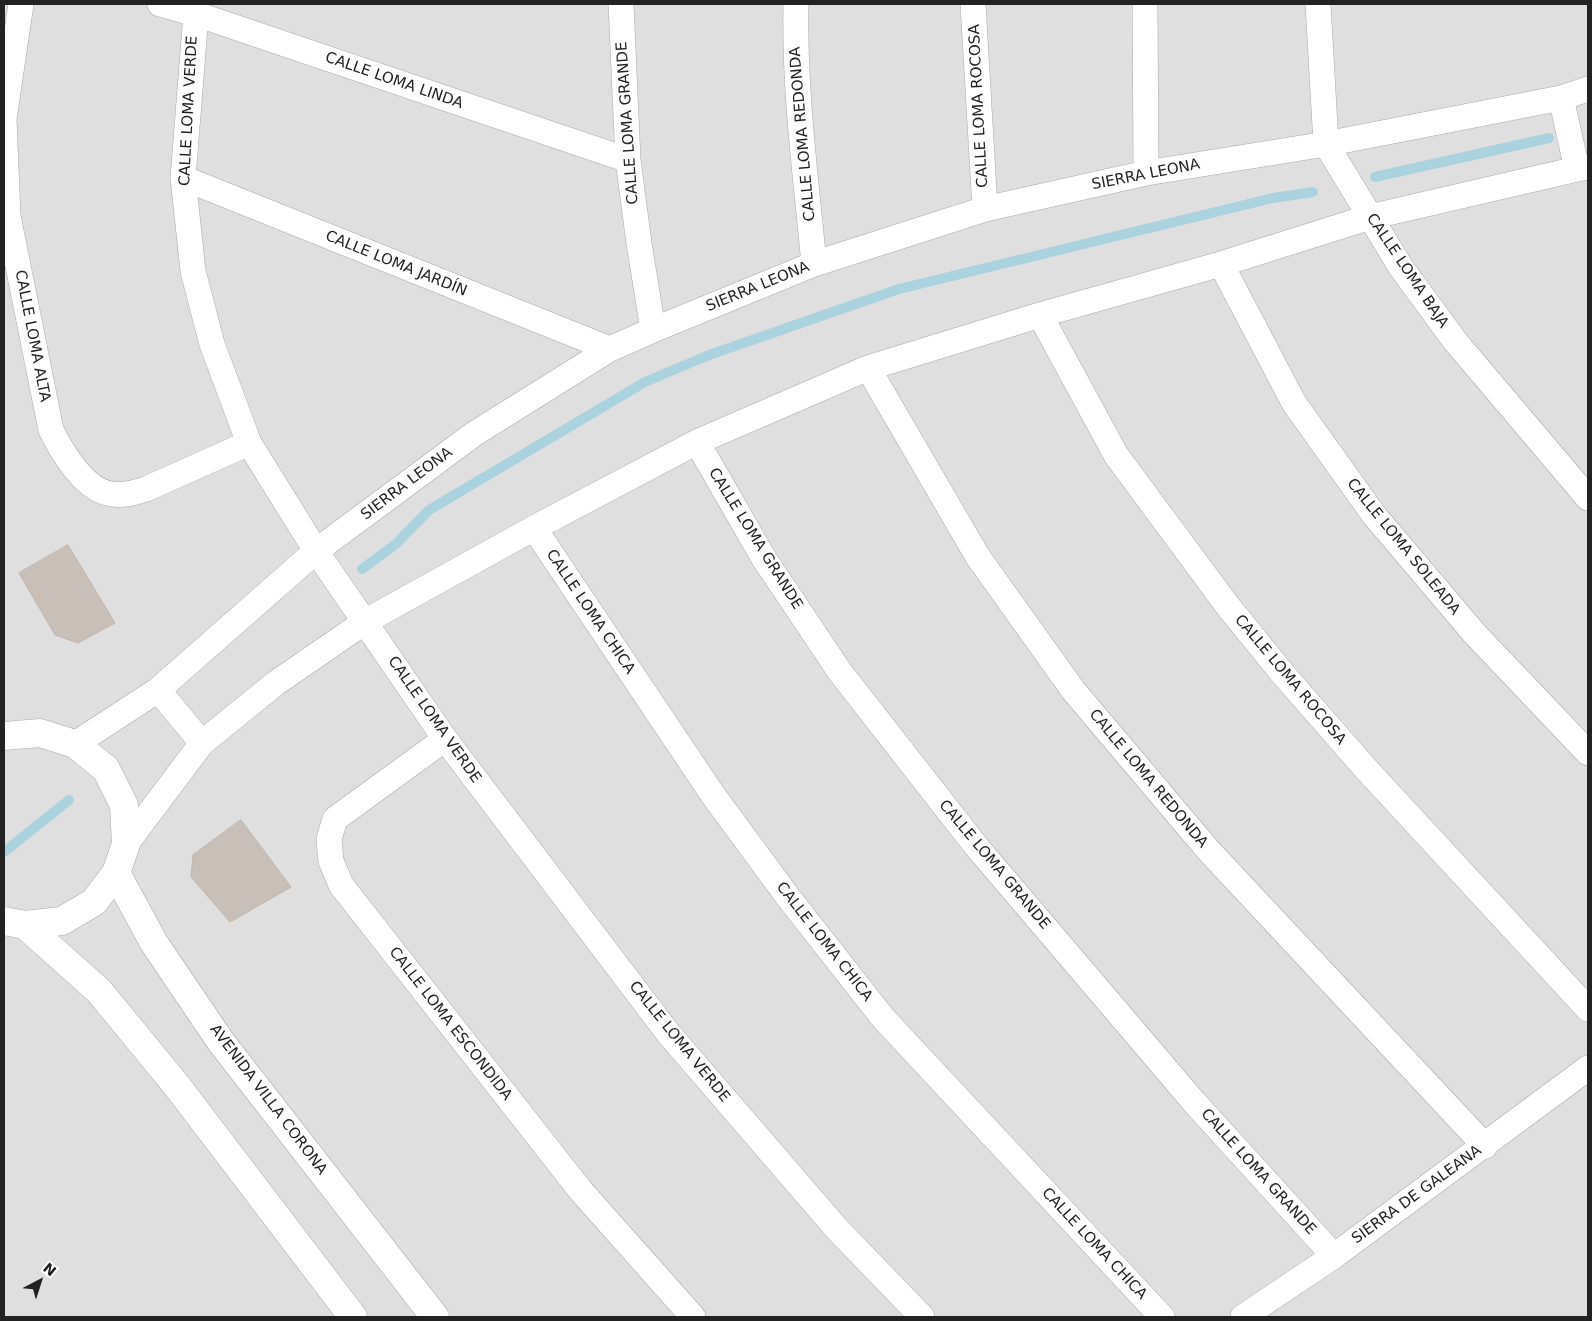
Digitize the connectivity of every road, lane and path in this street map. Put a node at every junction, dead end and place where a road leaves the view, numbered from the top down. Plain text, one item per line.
1 (21, 4) edge
2 (160, 4) edge
3 (621, 4) edge
4 (796, 4) edge
5 (973, 4) edge
6 (1145, 4) edge
7 (1318, 4) edge
8 (196, 14) junction
9 (1588, 89) edge
10 (1561, 98) junction
11 (1326, 144) junction
12 (628, 160) junction
13 (1583, 168) edge
14 (1146, 173) junction
15 (183, 178) junction
16 (985, 209) junction
17 (1370, 218) junction
18 (814, 264) junction
19 (1221, 264) junction
20 (1040, 315) junction
21 (653, 330) junction
22 (610, 349) junction
23 (868, 368) junction
24 (696, 442) junction
25 (249, 443) junction
26 (1588, 498) edge
27 (534, 528) junction
28 (316, 551) junction
29 (366, 621) junction
30 (158, 690) junction
31 (4, 736) edge
32 (445, 739) junction
33 (202, 743) junction
34 (75, 744) junction
35 (1588, 753) edge
36 (126, 844) junction
37 (116, 873) junction
38 (14, 923) edge
39 (1588, 1009) edge
40 (1588, 1068) edge
41 (1484, 1146) junction
42 (1334, 1256) junction
43 (353, 1317) edge
44 (435, 1317) edge
45 (693, 1317) edge
46 (922, 1317) edge
47 (1162, 1317) edge
48 (1242, 1317) edge

1 - 25 street, CALLE LOMA ALTA
2 - 8 street, CALLE LOMA LINDA
3 - 12 street, CALLE LOMA GRANDE
4 - 18 street, CALLE LOMA REDONDA
5 - 16 street, CALLE LOMA ROCOSA
6 - 14 street
7 - 11 street, CALLE LOMA BAJA
8 - 12 street, CALLE LOMA LINDA
8 - 15 street, CALLE LOMA VERDE
9 - 10 street, SIERRA LEONA
10 - 11 street, SIERRA LEONA
10 - 13 street
11 - 14 street, SIERRA LEONA
11 - 17 street, CALLE LOMA BAJA
12 - 21 street, CALLE LOMA GRANDE
13 - 17 street
14 - 16 street, SIERRA LEONA
15 - 22 street, CALLE LOMA JARDÍN
15 - 25 street, CALLE LOMA VERDE
16 - 18 street, SIERRA LEONA
17 - 19 street
17 - 26 street, CALLE LOMA BAJA
18 - 21 street, SIERRA LEONA
19 - 20 street
19 - 35 street, CALLE LOMA SOLEADA
20 - 23 street
20 - 39 street, CALLE LOMA ROCOSA
21 - 22 street, SIERRA LEONA
22 - 28 street, SIERRA LEONA
23 - 24 street
23 - 41 street, CALLE LOMA REDONDA
24 - 27 street
24 - 42 street, CALLE LOMA GRANDE
25 - 28 street, CALLE LOMA VERDE
27 - 29 street
27 - 47 street, CALLE LOMA CHICA
28 - 29 street, CALLE LOMA VERDE
28 - 30 street, SIERRA LEONA
29 - 32 street, CALLE LOMA VERDE
29 - 33 street
30 - 33 street
30 - 34 street, SIERRA LEONA
31 - 34 street
32 - 45 street, CALLE LOMA ESCONDIDA
32 - 46 street, CALLE LOMA VERDE
33 - 36 street
34 - 36 street
36 - 37 street
37 - 38 street
37 - 44 street, AVENIDA VILLA CORONA
38 - 43 street
40 - 41 street, SIERRA DE GALEANA
41 - 42 street, SIERRA DE GALEANA
42 - 48 street, SIERRA DE GALEANA

